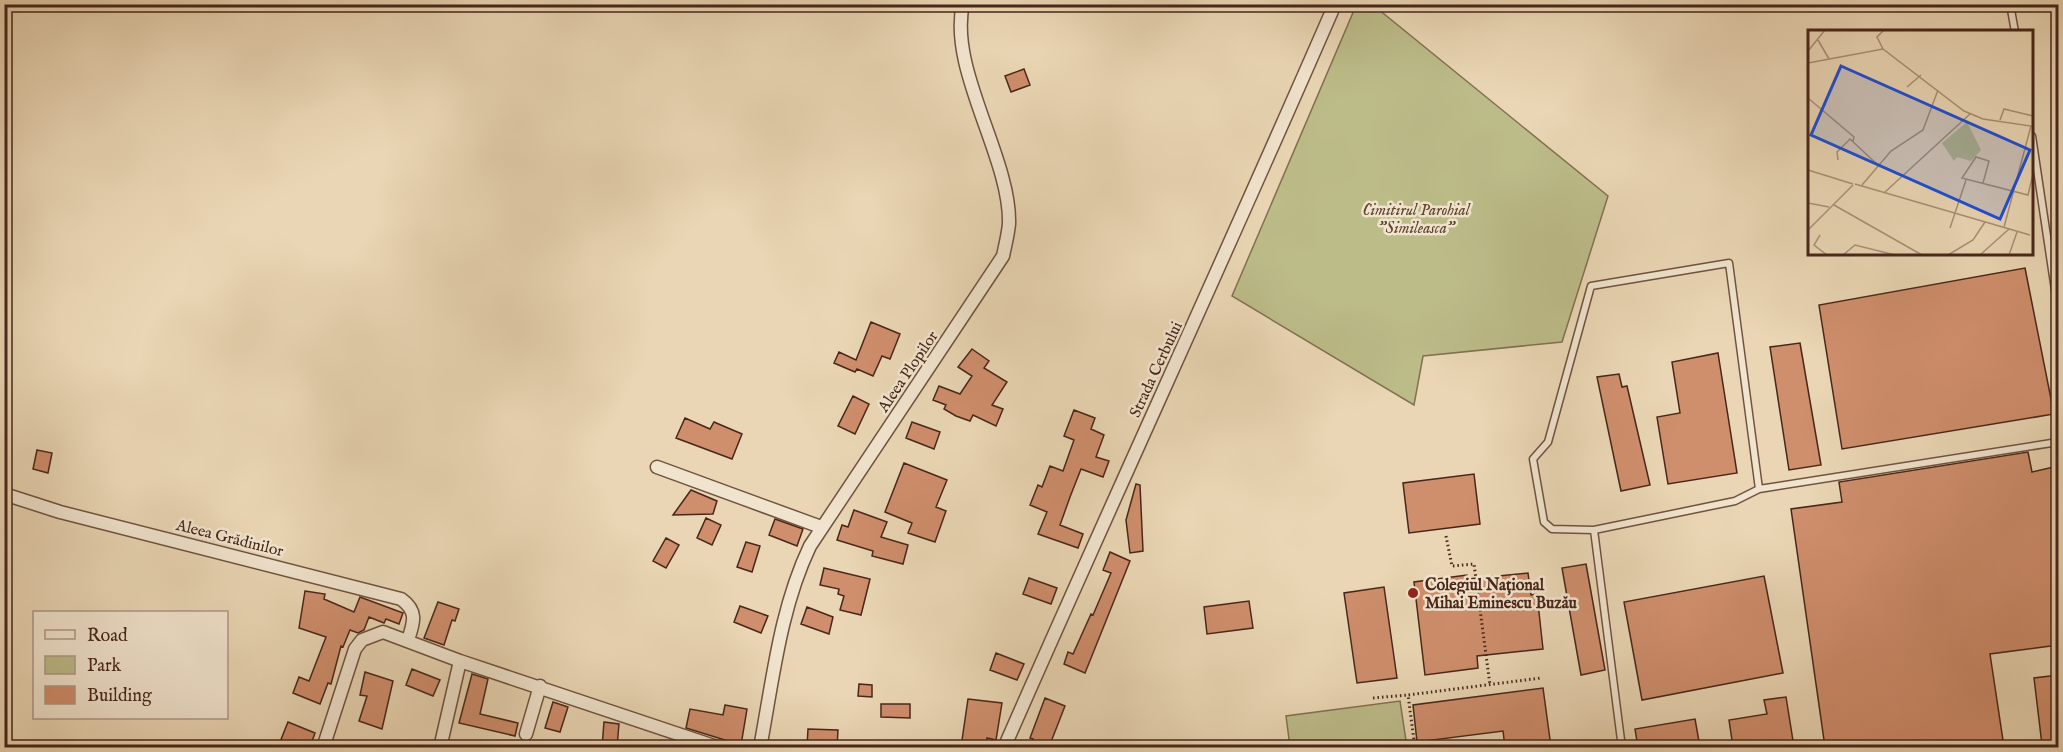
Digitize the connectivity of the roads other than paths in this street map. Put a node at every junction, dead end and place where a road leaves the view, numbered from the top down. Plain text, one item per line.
1 (963, 4) edge
2 (1335, 4) edge
3 (2010, 4) edge
4 (2015, 30) edge
5 (2033, 149) edge
6 (2058, 310) edge
7 (2058, 442) edge
8 (657, 467) dead end
9 (1759, 489) junction
10 (4, 494) edge
11 (821, 527) junction
12 (1594, 530) junction
13 (408, 640) junction
14 (460, 661) junction
15 (540, 686) junction
16 (526, 734) dead end
17 (323, 747) edge
18 (440, 747) edge
19 (720, 747) edge
20 (760, 747) edge
21 (1004, 747) edge
22 (1622, 747) edge

1 - 11 street, Aleea Plopilor
2 - 21 street, Strada Cerbului
3 - 4 lane
5 - 6 lane
7 - 9 lane
8 - 11 street
9 - 12 lane
9 - 12 lane
10 - 13 street, Aleea Grădinilor
11 - 20 street, Aleea Plopilor
12 - 22 lane
13 - 14 street
13 - 17 street
14 - 15 street
14 - 18 street
15 - 16 street
15 - 19 street

